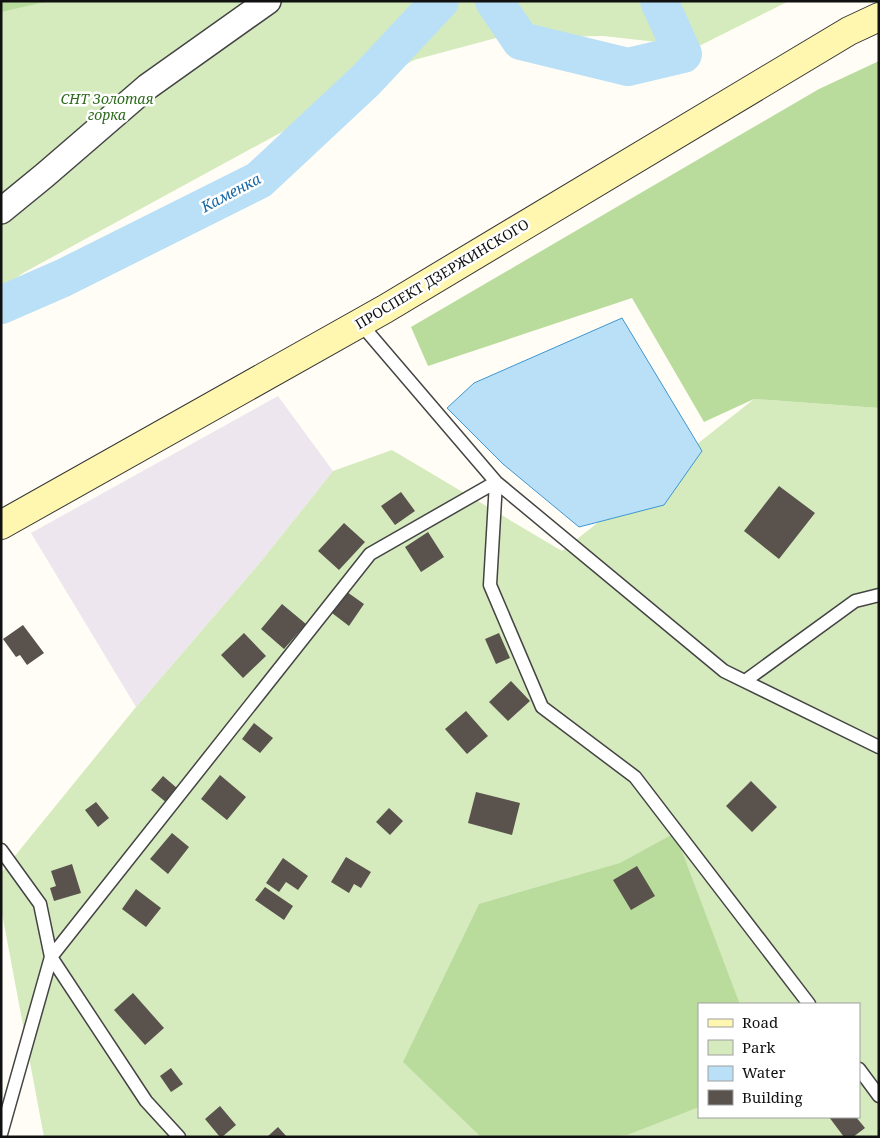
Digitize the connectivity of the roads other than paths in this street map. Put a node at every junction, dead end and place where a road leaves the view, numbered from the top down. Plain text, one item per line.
1 (268, 1) edge
2 (879, 17) edge
3 (1, 211) edge
4 (360, 323) junction
5 (496, 482) junction
6 (1, 525) edge
7 (879, 595) edge
8 (745, 681) junction
9 (879, 747) edge
10 (1, 850) edge
11 (51, 957) junction
12 (808, 1003) edge
13 (860, 1071) edge
14 (879, 1096) edge
15 (1, 1134) edge
16 (179, 1137) edge

1 - 3 street
2 - 4 street, ПРОСПЕКТ ДЗЕРЖИНСКОГО
4 - 5 lane
4 - 6 street, ПРОСПЕКТ ДЗЕРЖИНСКОГО
5 - 8 lane
5 - 11 lane
5 - 12 lane
7 - 8 lane
8 - 9 lane
10 - 11 lane
11 - 15 lane
11 - 16 lane
13 - 14 lane

